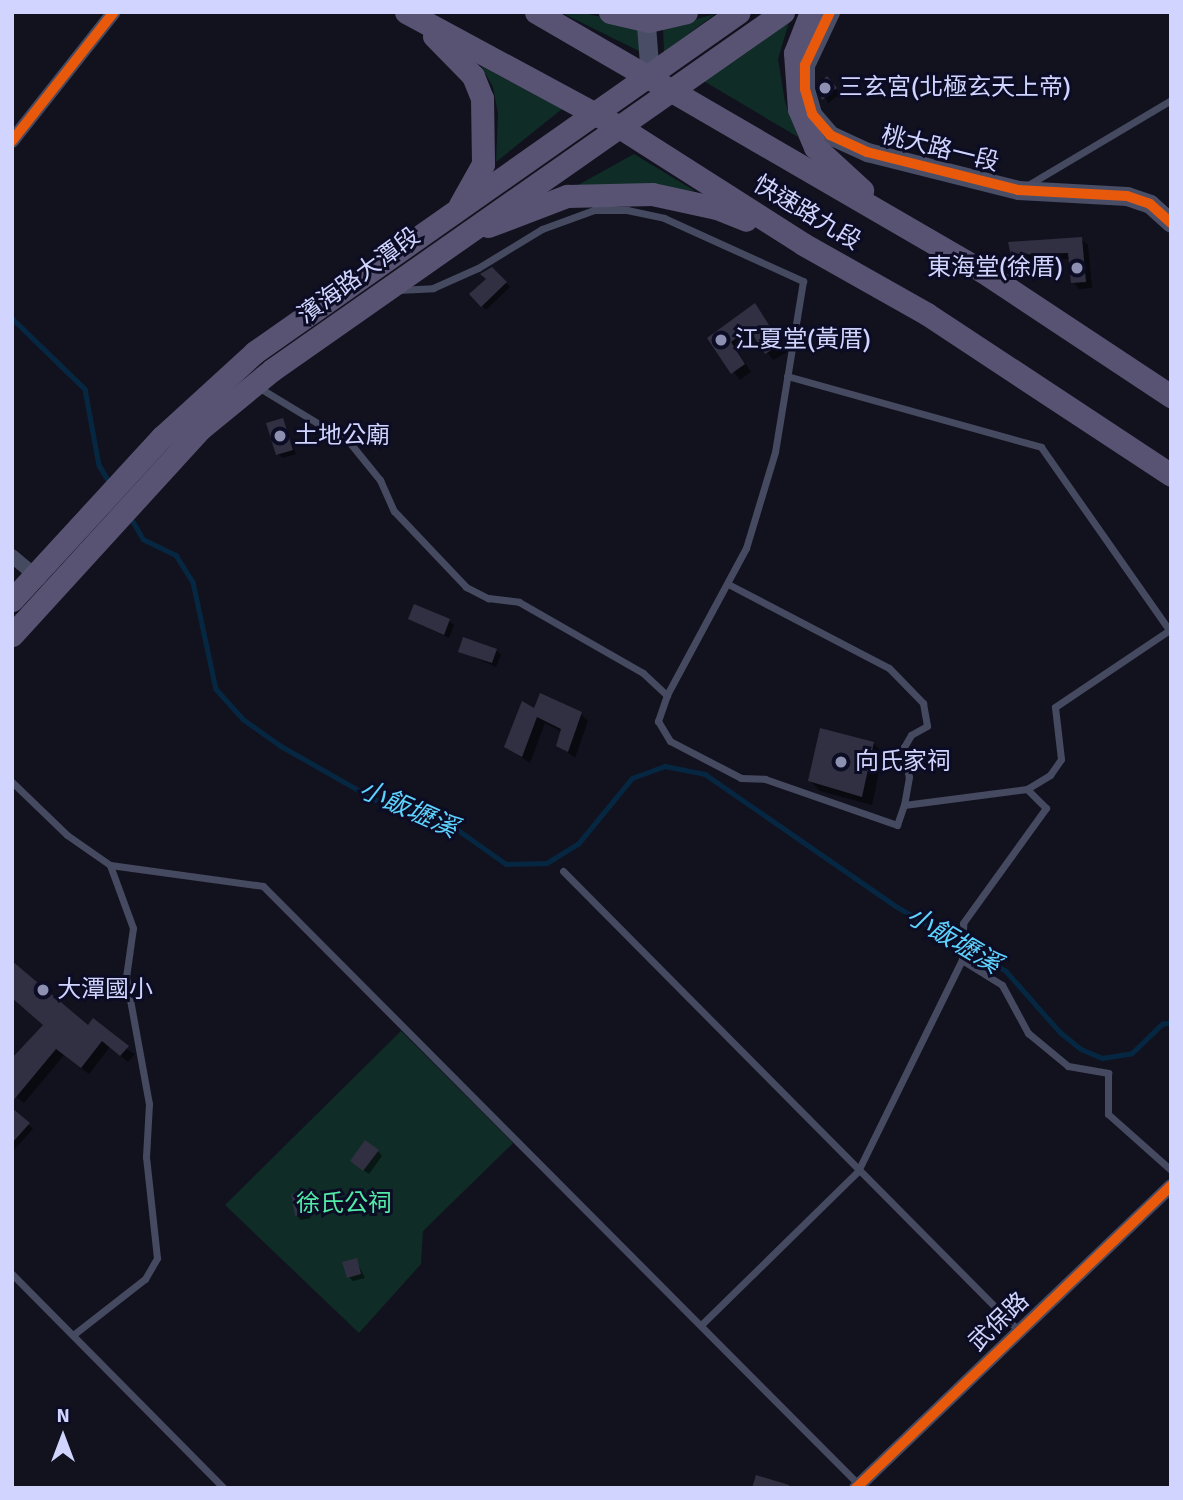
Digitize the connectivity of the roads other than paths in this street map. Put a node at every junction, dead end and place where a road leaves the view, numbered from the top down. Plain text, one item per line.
1 (114, 12) edge
2 (536, 12) edge
3 (610, 12) edge
4 (686, 12) edge
5 (739, 12) edge
6 (783, 12) edge
7 (811, 12) edge
8 (830, 12) edge
9 (407, 13) edge
10 (646, 17) edge
11 (650, 77) junction
12 (672, 88) junction
13 (1171, 100) edge
14 (594, 113) junction
15 (618, 126) junction
16 (12, 141) edge
17 (1018, 190) junction
18 (456, 212) junction
19 (896, 220) junction
20 (1171, 223) edge
21 (459, 236) junction
22 (803, 244) junction
23 (383, 291) junction
24 (238, 367) junction
25 (786, 376) junction
26 (256, 385) junction
27 (1171, 396) edge
28 (1171, 475) edge
29 (127, 490) junction
30 (12, 556) edge
31 (42, 582) junction
32 (730, 585) junction
33 (12, 600) edge
34 (1170, 630) edge
35 (12, 635) edge
36 (667, 695) junction
37 (12, 782) edge
38 (1027, 789) junction
39 (904, 805) junction
40 (110, 865) junction
41 (563, 871) dead end
42 (962, 960) junction
43 (1171, 1170) edge
44 (858, 1171) junction
45 (1171, 1186) edge
46 (12, 1274) edge
47 (701, 1325) junction
48 (1019, 1332) junction
49 (73, 1335) junction
50 (858, 1487) edge
51 (224, 1488) edge

1 - 16 street
2 - 11 main road, 快速路九段
3 - 10 main road
4 - 10 main road
5 - 11 main road, 濱海路大潭段
6 - 12 main road, 濱海路大潭段
7 - 19 main road
8 - 17 street, 桃大路一段
9 - 14 main road, 快速路九段
9 - 18 main road
10 - 11 street
11 - 12 main road, 快速路九段
11 - 14 main road, 濱海路大潭段
12 - 15 main road, 濱海路大潭段
12 - 19 main road, 快速路九段
13 - 17 lane
14 - 15 main road, 快速路九段
14 - 18 main road, 濱海路大潭段
15 - 21 main road, 濱海路大潭段
15 - 22 main road, 快速路九段
17 - 20 street, 桃大路一段
18 - 24 main road, 濱海路大潭段
19 - 27 main road, 快速路九段
21 - 22 main road
21 - 23 main road, 濱海路大潭段
22 - 28 main road, 快速路九段
23 - 25 lane
23 - 26 main road, 濱海路大潭段
24 - 26 lane
24 - 29 main road, 濱海路大潭段
25 - 32 lane
25 - 34 lane
26 - 29 main road, 濱海路大潭段
26 - 36 lane
29 - 31 main road, 濱海路大潭段
30 - 31 street
31 - 33 main road, 濱海路大潭段
31 - 35 main road, 濱海路大潭段
32 - 36 lane
32 - 39 lane
34 - 38 lane
36 - 39 lane
37 - 40 lane
38 - 39 lane
38 - 42 lane
40 - 47 lane
40 - 49 lane
41 - 44 lane
42 - 43 lane
42 - 44 lane
44 - 47 lane
44 - 48 lane
45 - 48 street, 武保路
46 - 49 lane
47 - 50 lane
48 - 50 street, 武保路
49 - 51 lane

